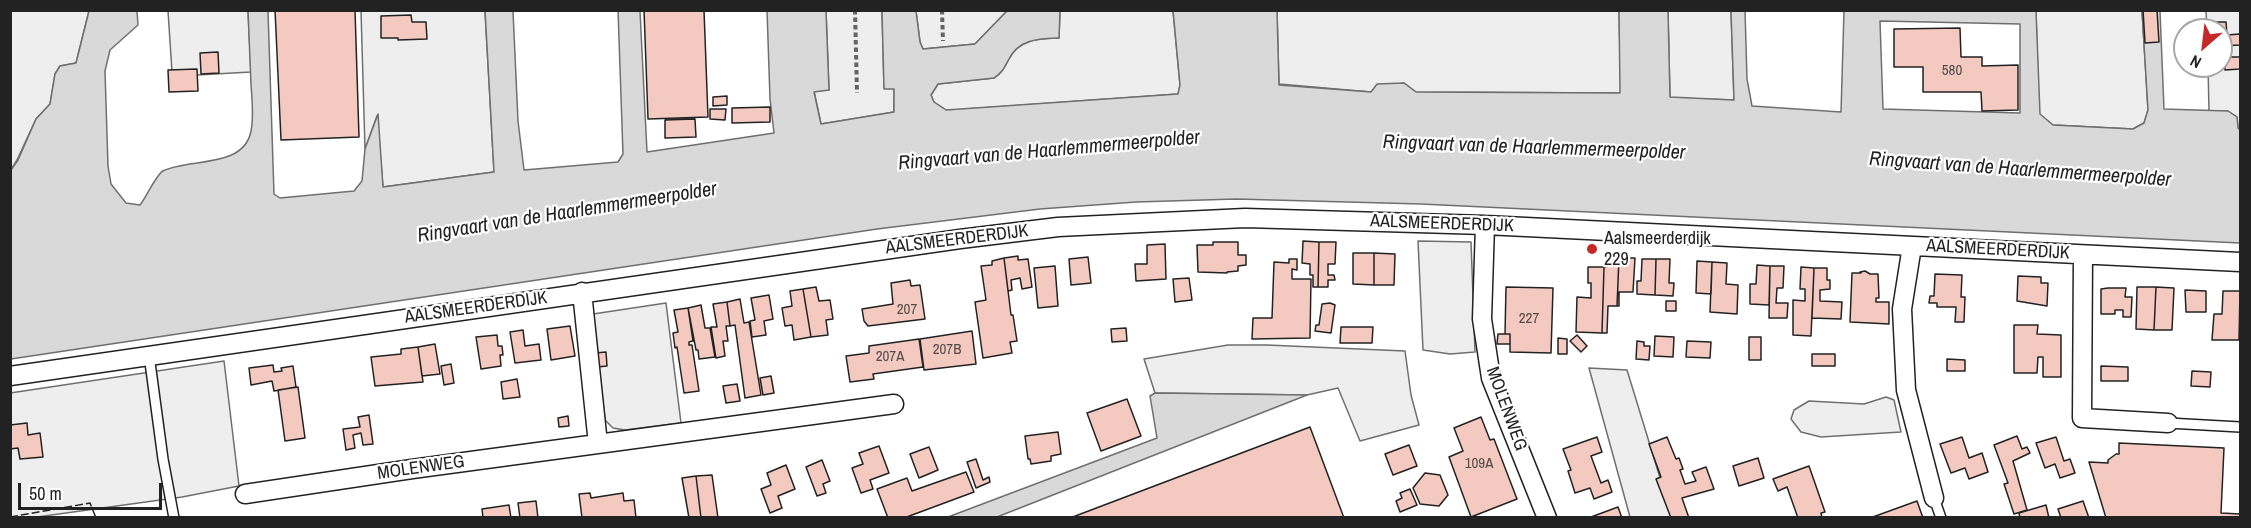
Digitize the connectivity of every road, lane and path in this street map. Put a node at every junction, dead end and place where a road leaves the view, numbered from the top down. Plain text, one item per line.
1 (855, 10) edge
2 (942, 10) edge
3 (943, 40) dead end
4 (857, 93) dead end
5 (1485, 225) junction
6 (1912, 246) junction
7 (2083, 255) junction
8 (2241, 262) edge
9 (582, 292) junction
10 (149, 355) junction
11 (10, 376) edge
12 (894, 404) dead end
13 (2168, 423) joint
14 (2241, 427) edge
15 (598, 444) junction
16 (245, 494) dead end
17 (1934, 498) joint
18 (174, 518) edge
19 (1547, 518) edge
20 (1941, 518) edge

1 - 4 path
2 - 3 path
5 - 6 street, AALSMEERDERDIJK
5 - 9 street, AALSMEERDERDIJK
5 - 19 street, MOLENWEG
6 - 7 street, AALSMEERDERDIJK
6 - 17 street, AALSMEERDERDIJK
7 - 8 street, AALSMEERDERDIJK
7 - 13 street, AALSMEERDERDIJK
9 - 10 street, AALSMEERDERDIJK
9 - 15 street
10 - 11 street, AALSMEERDERDIJK
10 - 18 lane
12 - 15 street, MOLENWEG
13 - 14 lane
15 - 16 street, MOLENWEG
17 - 20 lane

